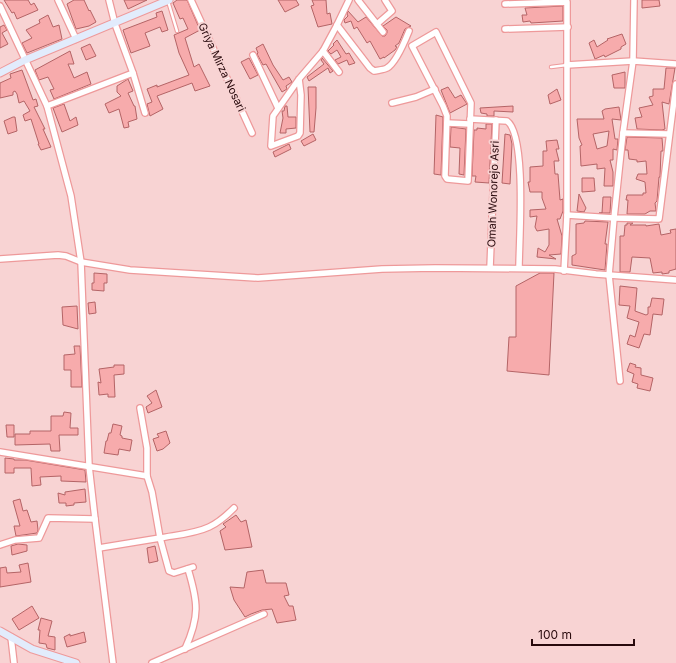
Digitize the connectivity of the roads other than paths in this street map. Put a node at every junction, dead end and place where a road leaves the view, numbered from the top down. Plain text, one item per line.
1 (58, 0) edge
2 (109, 0) edge
3 (169, 0) edge
4 (191, 0) edge
5 (349, 0) edge
6 (358, 0) edge
7 (385, 0) edge
8 (634, 0) edge
9 (553, 1) edge
10 (160, 2) edge
11 (505, 4) dead end
12 (0, 6) edge
13 (115, 24) junction
14 (377, 24) junction
15 (338, 25) junction
16 (568, 27) junction
17 (505, 29) dead end
18 (177, 31) dead end
19 (409, 31) dead end
20 (383, 32) dead end
21 (76, 39) junction
22 (323, 51) junction
23 (253, 55) dead end
24 (25, 60) junction
25 (633, 61) junction
26 (676, 64) edge
27 (567, 65) junction
28 (551, 67) dead end
29 (338, 72) dead end
30 (0, 73) edge
31 (133, 73) junction
32 (299, 79) junction
33 (676, 84) edge
34 (435, 89) junction
35 (392, 103) dead end
36 (47, 106) junction
37 (278, 108) junction
38 (145, 113) dead end
39 (496, 120) junction
40 (470, 121) junction
41 (447, 123) junction
42 (252, 133) dead end
43 (623, 133) junction
44 (669, 134) junction
45 (568, 215) junction
46 (614, 218) junction
47 (0, 259) edge
48 (81, 262) junction
49 (490, 268) junction
50 (519, 268) junction
51 (564, 271) junction
52 (610, 275) junction
53 (676, 280) edge
54 (620, 381) dead end
55 (140, 408) dead end
56 (0, 452) edge
57 (89, 466) junction
58 (147, 476) junction
59 (234, 508) dead end
60 (95, 519) junction
61 (160, 538) junction
62 (0, 544) edge
63 (99, 548) junction
64 (264, 614) dead end
65 (0, 631) edge
66 (11, 637) junction
67 (185, 648) junction
68 (14, 663) edge
69 (76, 663) edge
70 (113, 663) edge
71 (152, 663) edge

1 - 21 street
2 - 13 street
3 - 10 street
3 - 18 lane
4 - 42 street, Griya Mirza Nosari
5 - 15 street
6 - 14 street
7 - 14 street
8 - 25 street
9 - 11 street
9 - 16 street
10 - 13 street
12 - 24 street
13 - 21 street
13 - 31 street
14 - 20 street
15 - 19 street
15 - 22 street
16 - 17 street
16 - 27 street
21 - 24 street
22 - 29 street
22 - 32 street
23 - 37 street
24 - 30 street
24 - 36 street
25 - 26 street
25 - 27 street
25 - 43 street
27 - 28 lane
27 - 45 street
31 - 36 street
31 - 38 street
32 - 37 street
32 - 37 street
33 - 44 street
34 - 35 street
34 - 40 street
34 - 41 street
36 - 48 street
39 - 40 street, Omah Wonorejo Asri
39 - 49 street, Omah Wonorejo Asri
39 - 50 street, Omah Wonorejo Asri
40 - 41 street, Omah Wonorejo Asri
40 - 41 street
43 - 44 street
43 - 46 street
44 - 46 street
45 - 46 street
45 - 51 street
46 - 52 street
47 - 48 street
48 - 49 street
48 - 57 street
49 - 50 street
50 - 51 street
51 - 52 street
52 - 53 street
52 - 54 street
55 - 58 street
56 - 57 street
57 - 58 street
57 - 60 street
58 - 61 street
59 - 61 street
60 - 62 street
60 - 63 street
61 - 63 street
61 - 67 street
63 - 70 street
64 - 67 street
65 - 66 street
66 - 68 street
66 - 69 street
67 - 71 street

